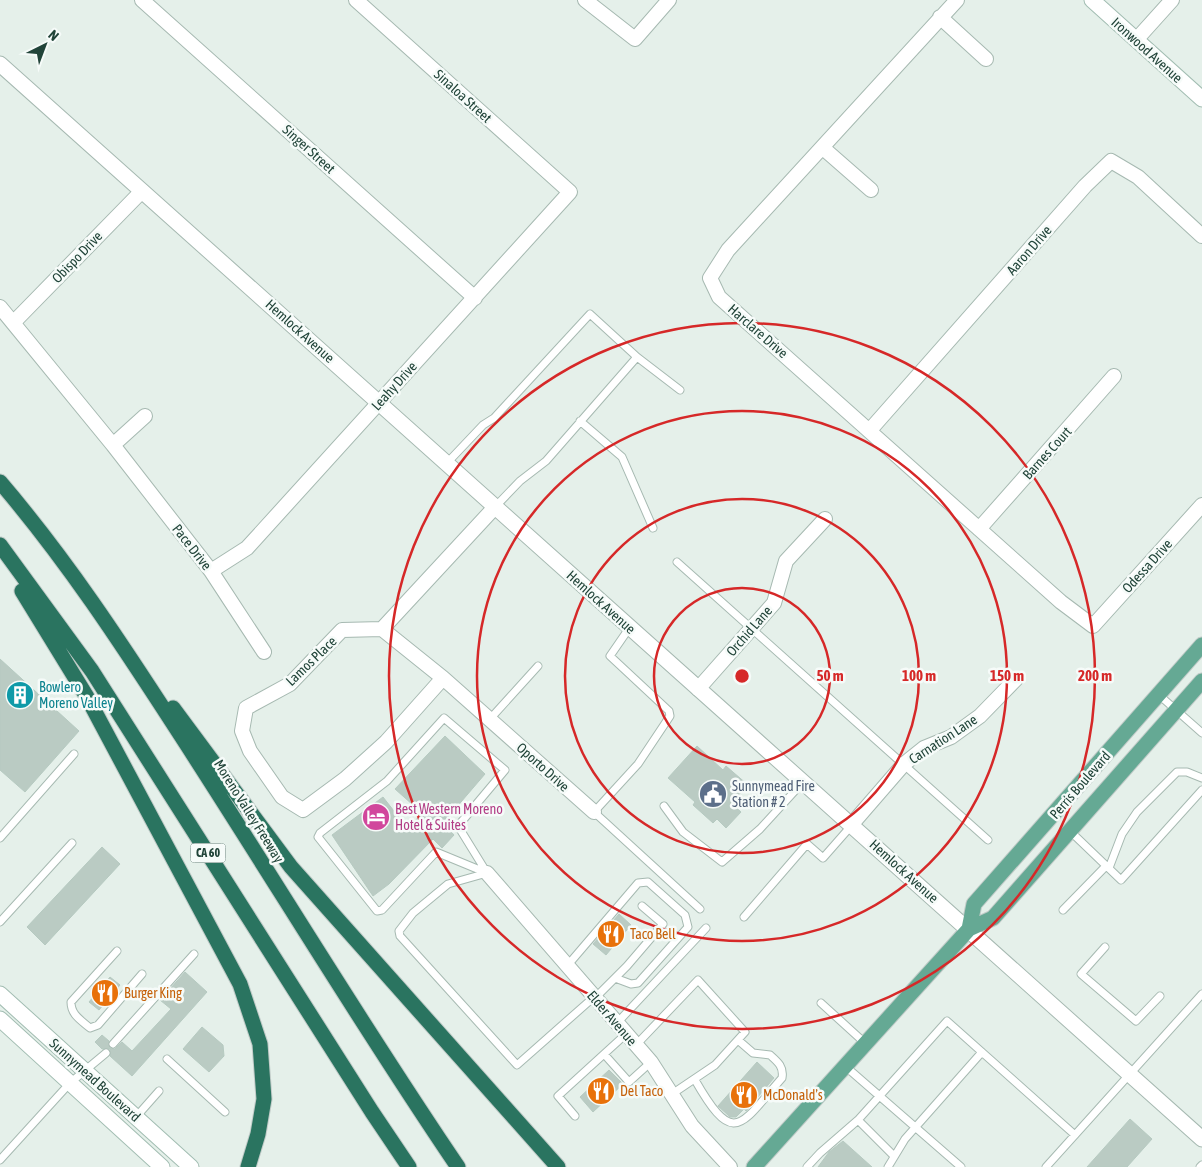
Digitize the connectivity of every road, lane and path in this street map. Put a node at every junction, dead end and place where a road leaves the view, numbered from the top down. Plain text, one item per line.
1 (142, 0) edge
2 (356, 0) edge
3 (585, 0) edge
4 (669, 0) edge
5 (956, 0) edge
6 (1092, 0) edge
7 (1172, 0) edge
8 (940, 17) junction
9 (1136, 40) junction
10 (986, 59) dead end
11 (0, 64) edge
12 (1202, 99) edge
13 (823, 148) junction
14 (872, 190) dead end
15 (142, 191) junction
16 (570, 192) joint
17 (1202, 236) edge
18 (475, 298) junction
19 (0, 307) edge
20 (13, 323) junction
21 (637, 357) junction
22 (1114, 376) dead end
23 (680, 390) dead end
24 (380, 402) junction
25 (145, 416) dead end
26 (580, 421) junction
27 (870, 430) junction
28 (113, 445) junction
29 (447, 463) junction
30 (0, 482) edge
31 (1202, 505) edge
32 (495, 507) junction
33 (825, 519) dead end
34 (653, 528) dead end
35 (979, 529) junction
36 (0, 545) edge
37 (0, 559) edge
38 (677, 562) dead end
39 (211, 572) junction
40 (97, 607) junction
41 (1093, 626) joint
42 (630, 627) junction
43 (382, 629) junction
44 (752, 629) junction
45 (1202, 645) edge
46 (264, 652) dead end
47 (538, 666) dead end
48 (443, 678) junction
49 (1016, 679) dead end
50 (1202, 681) edge
51 (698, 688) junction
52 (1159, 694) junction
53 (1176, 711) junction
54 (490, 719) junction
55 (1202, 733) edge
56 (74, 754) dead end
57 (904, 764) junction
58 (1202, 778) edge
59 (804, 782) junction
60 (1202, 790) edge
61 (664, 806) dead end
62 (594, 812) junction
63 (852, 824) junction
64 (1071, 832) junction
65 (0, 838) edge
66 (988, 840) dead end
67 (72, 843) dead end
68 (1107, 867) junction
69 (487, 873) junction
70 (642, 906) dead end
71 (700, 909) dead end
72 (1063, 910) dead end
73 (744, 917) dead end
74 (0, 922) edge
75 (706, 928) dead end
76 (969, 930) junction
77 (1105, 947) dead end
78 (117, 951) dead end
79 (194, 954) dead end
80 (567, 966) junction
81 (142, 974) dead end
82 (615, 978) junction
83 (0, 994) edge
84 (1202, 994) edge
85 (1160, 996) dead end
86 (595, 997) junction
87 (821, 1003) dead end
88 (13, 1005) junction
89 (0, 1020) edge
90 (617, 1023) junction
91 (626, 1034) junction
92 (738, 1040) junction
93 (113, 1044) dead end
94 (866, 1044) junction
95 (636, 1045) junction
96 (982, 1052) junction
97 (106, 1053) dead end
98 (604, 1054) junction
99 (167, 1059) dead end
100 (651, 1062) junction
101 (845, 1066) junction
102 (86, 1072) junction
103 (1129, 1074) junction
104 (695, 1080) junction
105 (74, 1086) junction
106 (159, 1091) dead end
107 (672, 1094) junction
108 (880, 1096) junction
109 (225, 1112) dead end
110 (575, 1116) dead end
111 (136, 1117) junction
112 (858, 1120) junction
113 (916, 1127) junction
114 (1075, 1135) junction
115 (1202, 1139) edge
116 (894, 1156) junction
117 (0, 1160) edge
118 (155, 1165) edge
119 (191, 1167) edge
120 (248, 1167) edge
121 (409, 1167) edge
122 (458, 1167) edge
123 (558, 1167) edge
124 (730, 1167) edge
125 (754, 1167) edge
126 (807, 1167) edge
127 (888, 1167) edge
128 (961, 1167) edge
129 (1046, 1167) edge

1 - 18 street, Singer Street
2 - 16 street, Sinaloa Street
3 - 4 street
5 - 8 street, Harclare Drive
6 - 9 street, Ironwood Avenue
7 - 9 street
8 - 10 street
8 - 13 street, Harclare Drive
9 - 12 street, Ironwood Avenue
11 - 15 street, Hemlock Avenue
13 - 14 street
13 - 27 street, Harclare Drive
15 - 20 street, Obispo Drive
15 - 24 street, Hemlock Avenue
16 - 18 street, Leahy Drive
17 - 27 street, Aaron Drive
18 - 24 street, Leahy Drive
19 - 20 street, Pace Drive
20 - 28 street, Pace Drive
21 - 23 lane
21 - 26 lane
21 - 29 lane
22 - 35 street, Barnes Court
24 - 29 street, Hemlock Avenue
24 - 39 street, Leahy Drive
25 - 28 street
26 - 32 lane
26 - 34 lane
27 - 35 street, Harclare Drive
28 - 39 street, Pace Drive
29 - 32 street, Hemlock Avenue
30 - 40 highway, Moreno Valley Freeway
31 - 41 street, Odessa Drive
32 - 42 street, Hemlock Avenue
32 - 43 street
33 - 44 street, Orchid Lane
35 - 41 street, Harclare Drive
36 - 121 highway, CA 60
37 - 120 highway
38 - 44 lane
39 - 46 street, Pace Drive
40 - 122 highway, Moreno Valley Freeway
40 - 123 highway
42 - 51 street, Hemlock Avenue
42 - 62 lane
43 - 48 street, Oporto Drive
43 - 48 street, Lamos Place
44 - 51 street, Orchid Lane
44 - 57 lane
45 - 52 main road, Perris Boulevard
47 - 54 lane
48 - 54 street, Oporto Drive
49 - 57 street, Carnation Lane
50 - 53 main road, Perris Boulevard
51 - 59 street, Hemlock Avenue
52 - 53 lane
52 - 76 main road, Perris Boulevard
53 - 55 lane
53 - 64 main road, Perris Boulevard
54 - 62 street, Oporto Drive
56 - 65 lane
57 - 63 street, Carnation Lane
57 - 66 lane
58 - 68 lane
59 - 61 lane
59 - 63 street, Hemlock Avenue
60 - 68 lane
62 - 71 lane, Oporto Drive
63 - 73 lane
63 - 76 street, Hemlock Avenue
64 - 68 lane
64 - 76 main road, Perris Boulevard
67 - 74 lane
68 - 72 lane
69 - 69 lane
69 - 80 street, Elder Avenue
69 - 86 lane
70 - 82 lane
75 - 90 lane
76 - 94 main road, Perris Boulevard
76 - 103 street, Hemlock Avenue
77 - 85 lane
78 - 81 lane
79 - 93 lane
80 - 82 lane
80 - 86 street, Elder Avenue
82 - 86 lane
83 - 88 street, Sunnymead Boulevard
84 - 103 lane
86 - 90 street, Elder Avenue
87 - 94 lane
88 - 89 lane
88 - 102 street, Sunnymead Boulevard
89 - 105 street, Sunnymead Boulevard
90 - 91 street, Elder Avenue
91 - 95 street, Elder Avenue
91 - 98 lane
92 - 95 lane
92 - 104 lane
92 - 104 lane
94 - 101 main road, Perris Boulevard
95 - 100 street, Elder Avenue
96 - 108 lane
96 - 113 lane
96 - 114 lane
97 - 102 lane
98 - 100 lane
98 - 110 lane
99 - 109 lane
100 - 107 street, Elder Avenue
101 - 108 lane
101 - 125 main road, Perris Boulevard
102 - 105 lane
102 - 111 street, Sunnymead Boulevard
103 - 114 lane
103 - 115 street, Hemlock Avenue
104 - 107 lane
105 - 111 street
105 - 117 lane
105 - 118 street, Sunnymead Boulevard
106 - 111 lane
107 - 124 street, Elder Avenue
108 - 112 lane
108 - 113 lane
111 - 119 street, Sunnymead Boulevard
112 - 116 lane
112 - 126 lane
113 - 116 lane
113 - 128 lane
114 - 129 lane
116 - 127 lane

